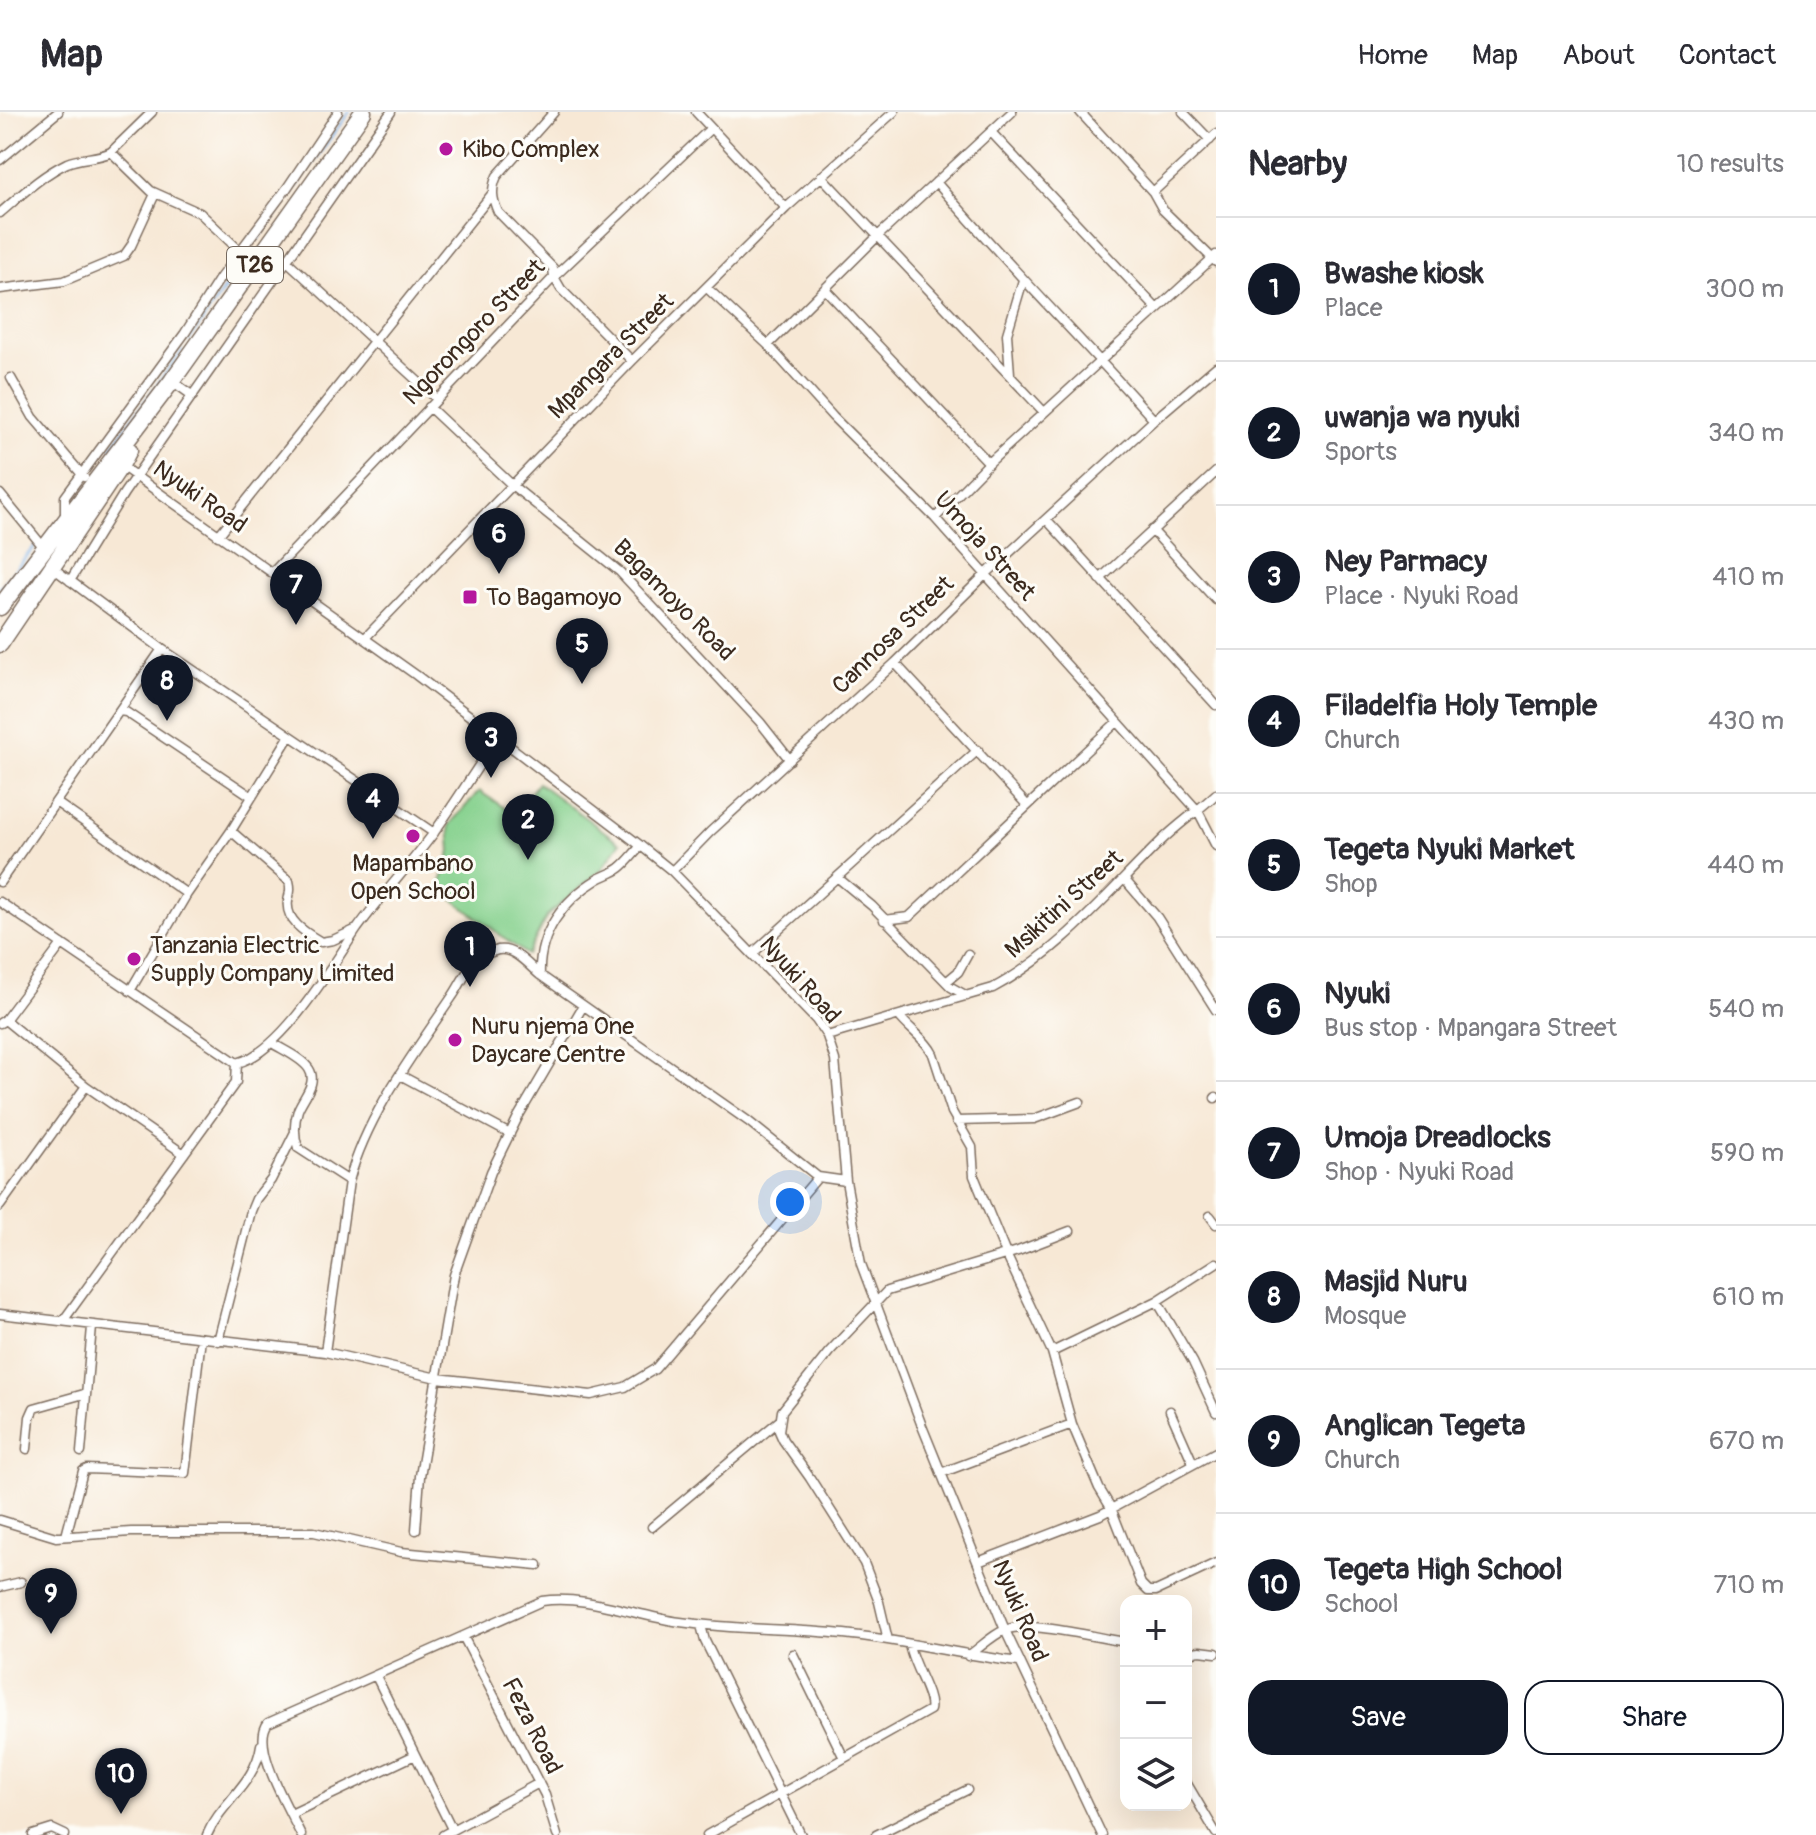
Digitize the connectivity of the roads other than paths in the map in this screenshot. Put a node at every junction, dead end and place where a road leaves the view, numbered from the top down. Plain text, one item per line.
1 (58, 112) edge
2 (152, 112) edge
3 (338, 112) edge
4 (363, 112) edge
5 (391, 112) edge
6 (554, 112) edge
7 (696, 112) edge
8 (878, 112) edge
9 (894, 112) edge
10 (1012, 112) edge
11 (1080, 112) edge
12 (1183, 112) edge
13 (878, 126) junction
14 (711, 128) junction
15 (991, 132) junction
16 (1213, 137) edge
17 (111, 152) junction
18 (0, 160) edge
19 (821, 176) junction
20 (936, 182) junction
21 (1153, 192) junction
22 (155, 194) junction
23 (492, 194) junction
24 (786, 208) junction
25 (0, 213) edge
26 (879, 235) junction
27 (250, 237) junction
28 (268, 246) junction
29 (240, 251) junction
30 (1215, 258) edge
31 (286, 260) junction
32 (554, 277) junction
33 (1023, 280) junction
34 (707, 288) junction
35 (0, 289) edge
36 (825, 289) junction
37 (1157, 309) junction
38 (376, 341) junction
39 (768, 345) junction
40 (185, 346) junction
41 (1100, 360) junction
42 (632, 361) junction
43 (1215, 369) edge
44 (1010, 375) junction
45 (11, 378) dead end
46 (172, 381) junction
47 (193, 396) junction
48 (437, 399) junction
49 (429, 407) junction
50 (1044, 412) junction
51 (1154, 420) junction
52 (116, 462) junction
53 (989, 463) junction
54 (1212, 476) edge
55 (136, 477) junction
56 (87, 480) junction
57 (513, 486) junction
58 (1216, 488) edge
59 (0, 494) edge
60 (935, 518) junction
61 (1046, 519) junction
62 (1152, 530) junction
63 (218, 536) junction
64 (45, 549) junction
65 (53, 568) junction
66 (273, 572) junction
67 (986, 574) junction
68 (1100, 579) junction
69 (70, 581) junction
70 (1216, 600) edge
71 (0, 607) edge
72 (365, 638) junction
73 (0, 644) edge
74 (162, 649) junction
75 (895, 663) junction
76 (1216, 688) edge
77 (1207, 696) junction
78 (1216, 705) edge
79 (119, 711) junction
80 (1117, 722) junction
81 (289, 737) junction
82 (498, 737) junction
83 (978, 750) junction
84 (790, 760) junction
85 (1216, 794) edge
86 (251, 796) junction
87 (57, 803) junction
88 (1027, 805) junction
89 (1198, 811) junction
90 (231, 831) junction
91 (434, 833) junction
92 (641, 846) junction
93 (1216, 846) edge
94 (672, 871) junction
95 (838, 878) junction
96 (1125, 880) junction
97 (0, 882) edge
98 (187, 894) junction
99 (0, 902) edge
100 (884, 920) junction
101 (358, 928) junction
102 (62, 944) junction
103 (752, 954) junction
104 (968, 954) dead end
105 (540, 975) junction
106 (946, 982) junction
107 (130, 991) junction
108 (967, 996) junction
109 (583, 1006) junction
110 (1216, 1010) edge
111 (899, 1016) junction
112 (2, 1021) edge
113 (827, 1036) junction
114 (272, 1043) junction
115 (237, 1063) junction
116 (400, 1075) junction
117 (86, 1086) junction
118 (1080, 1102) dead end
119 (956, 1121) junction
120 (295, 1132) junction
121 (510, 1134) junction
122 (184, 1154) junction
123 (818, 1177) junction
124 (349, 1181) junction
125 (846, 1181) junction
126 (0, 1206) edge
127 (1210, 1216) dead end
128 (1216, 1224) edge
129 (1070, 1231) dead end
130 (1006, 1254) junction
131 (1216, 1263) edge
132 (1157, 1301) junction
133 (875, 1303) junction
134 (0, 1314) edge
135 (63, 1321) junction
136 (92, 1327) junction
137 (201, 1338) junction
138 (218, 1341) junction
139 (325, 1352) junction
140 (1052, 1352) junction
141 (437, 1378) junction
142 (84, 1394) junction
143 (1170, 1411) dead end
144 (1216, 1412) edge
145 (779, 1421) junction
146 (1072, 1424) junction
147 (27, 1449) dead end
148 (81, 1452) dead end
149 (1216, 1452) edge
150 (1193, 1463) junction
151 (941, 1473) junction
152 (1111, 1508) junction
153 (0, 1520) edge
154 (652, 1527) dead end
155 (416, 1530) dead end
156 (66, 1536) junction
157 (978, 1562) junction
158 (1216, 1563) edge
159 (538, 1565) dead end
160 (1198, 1571) junction
161 (1216, 1571) edge
162 (21, 1582) dead end
163 (0, 1587) edge
164 (701, 1625) junction
165 (1005, 1630) junction
166 (464, 1638) junction
167 (888, 1640) junction
168 (1120, 1641) edge
169 (909, 1644) junction
170 (1192, 1652) edge
171 (1216, 1653) edge
172 (793, 1654) dead end
173 (968, 1656) junction
174 (1019, 1662) junction
175 (376, 1676) junction
176 (262, 1741) junction
177 (415, 1755) junction
178 (843, 1756) junction
179 (539, 1783) junction
180 (967, 1790) dead end
181 (1192, 1792) edge
182 (780, 1793) junction
183 (291, 1814) junction
184 (452, 1829) junction
185 (1216, 1833) edge
186 (33, 1835) edge
187 (65, 1835) edge
188 (207, 1835) edge
189 (301, 1835) edge
190 (443, 1835) edge
191 (557, 1835) edge
192 (707, 1835) edge
193 (801, 1835) edge
194 (876, 1835) edge
195 (1102, 1835) edge

1 - 18 street
2 - 17 street
3 - 27 street
4 - 28 highway, T26
5 - 31 street
6 - 23 street
7 - 14 street
8 - 13 street
9 - 13 street, Mpangara Street
10 - 15 street
11 - 21 street
12 - 16 street
13 - 19 street, Mpangara Street
14 - 24 street
14 - 32 street, Ngorongoro Street
15 - 20 street
15 - 37 street
16 - 21 street
17 - 22 street
17 - 25 street
19 - 24 street, Mpangara Street
19 - 26 street
20 - 26 street
20 - 33 street
21 - 30 street
22 - 29 street
22 - 35 street
23 - 32 street
23 - 38 street
24 - 34 street, Mpangara Street
26 - 36 street
26 - 44 street
27 - 28 street
27 - 29 street
28 - 31 street
28 - 40 highway, T26
29 - 40 street
30 - 37 street
31 - 38 street
31 - 47 street
32 - 42 street
32 - 48 street, Ngorongoro Street
33 - 41 street
33 - 44 street
34 - 39 street, Umoja Street
34 - 42 street, Mpangara Street
36 - 39 street
36 - 53 street
37 - 41 street
38 - 48 street
38 - 63 street
39 - 60 street, Umoja Street
40 - 46 highway, T26
40 - 56 street
41 - 50 street
41 - 51 street
42 - 57 street, Mpangara Street
43 - 51 street, Cannosa Street
44 - 50 street
45 - 56 street
46 - 47 street
46 - 52 highway, T26
47 - 55 street
48 - 49 street, Ngorongoro Street
49 - 57 street, Bagamoyo Road
49 - 66 street, Ngorongoro Street
50 - 53 street
51 - 61 street, Cannosa Street
52 - 55 street, Nyuki Road
52 - 56 highway, T26
52 - 65 highway, T26
53 - 60 street
54 - 58 street
54 - 62 street
55 - 63 street, Nyuki Road
55 - 69 street
56 - 64 highway, T26
57 - 72 street, Mpangara Street
57 - 84 street, Bagamoyo Road
59 - 64 street
60 - 67 street, Umoja Street
61 - 67 street, Cannosa Street
61 - 68 street
62 - 68 street
62 - 70 street
63 - 66 street, Nyuki Road
64 - 71 highway, T26
65 - 69 street
65 - 73 highway, T26
66 - 72 street, Nyuki Road
67 - 75 street, Cannosa Street
67 - 80 street, Umoja Street
68 - 77 street
69 - 74 street
72 - 82 street, Nyuki Road
74 - 79 street
74 - 81 street
75 - 83 street
75 - 84 street, Cannosa Street
76 - 77 street
77 - 78 street
79 - 86 street
79 - 87 street
80 - 88 street
80 - 89 street, Umoja Street
81 - 86 street
81 - 91 street
82 - 91 street
82 - 92 street, Nyuki Road
83 - 88 street
83 - 95 street
84 - 94 street, Cannosa Street
85 - 89 street, Msikitini Street
86 - 90 street
87 - 97 street
87 - 98 street
88 - 100 street
89 - 93 street, Umoja Street
89 - 96 street, Msikitini Street
90 - 98 street
90 - 101 street
91 - 101 street
92 - 94 street, Nyuki Road
92 - 105 street
94 - 103 street, Nyuki Road
95 - 100 street
95 - 103 street
96 - 108 street, Msikitini Street
96 - 110 street
98 - 107 street
99 - 102 street
100 - 106 street
101 - 114 street
102 - 107 street
102 - 112 street
103 - 113 street, Nyuki Road
104 - 106 street
105 - 109 street
105 - 116 street
106 - 108 street
107 - 115 street
108 - 111 street, Msikitini Street
109 - 121 street
109 - 123 street
111 - 113 street, Msikitini Street
111 - 119 street
112 - 117 street
113 - 125 street, Nyuki Road
114 - 115 street
114 - 120 street
115 - 122 street
116 - 121 street
116 - 124 street
117 - 122 street
117 - 126 street
118 - 119 street
119 - 130 street
120 - 124 street
120 - 138 street
121 - 141 street
122 - 135 street
123 - 125 street
123 - 141 street
124 - 139 street
125 - 133 street, Nyuki Road
127 - 128 street
129 - 130 street
130 - 133 street
130 - 140 street
131 - 132 street
132 - 140 street
132 - 144 street
133 - 145 street
133 - 151 street, Nyuki Road
134 - 135 street
135 - 136 street
136 - 137 street
136 - 142 street
137 - 138 street
137 - 156 street
138 - 139 street
139 - 141 street
140 - 146 street
141 - 155 street
142 - 147 street
142 - 148 street
143 - 150 street
145 - 154 street
145 - 167 street
146 - 151 street
146 - 152 street
149 - 150 street
150 - 152 street
151 - 157 street, Nyuki Road
152 - 157 street
152 - 160 street
153 - 156 street
156 - 159 street
157 - 165 street, Nyuki Road
158 - 160 street
160 - 161 street
162 - 163 street
164 - 166 street
164 - 167 street
164 - 182 street
165 - 168 street
165 - 173 street
165 - 174 street, Nyuki Road
166 - 175 street
166 - 179 street, Feza Road
167 - 169 street
169 - 173 street
169 - 178 street
170 - 171 street
172 - 178 street
173 - 174 street
174 - 195 street, Nyuki Road
175 - 176 street
175 - 177 street
176 - 183 street
176 - 188 street
177 - 183 street
177 - 184 street
178 - 182 street
179 - 184 street
179 - 191 street, Feza Road
180 - 194 street
181 - 185 street
182 - 192 street
182 - 193 street
183 - 189 street
184 - 190 street
186 - 187 street

